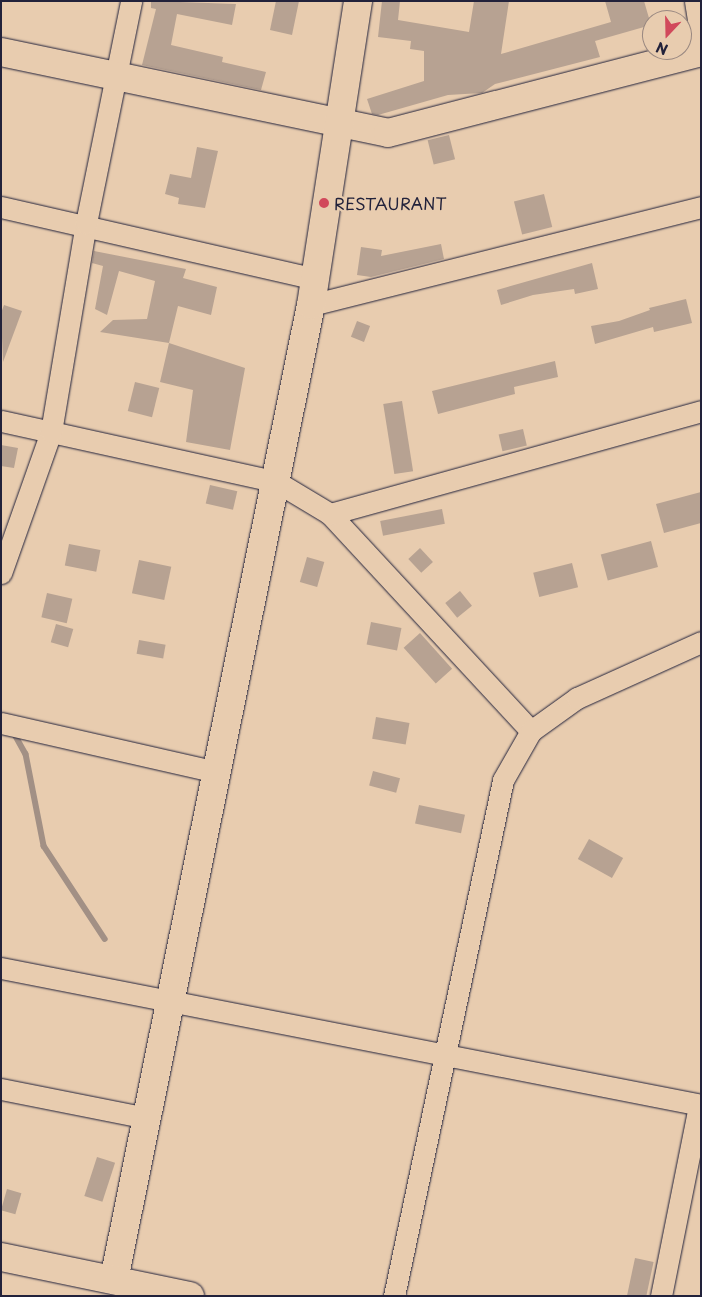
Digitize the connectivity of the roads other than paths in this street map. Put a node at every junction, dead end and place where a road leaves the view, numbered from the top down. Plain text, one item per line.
1 (131, 1) edge
2 (358, 1) edge
3 (695, 1) edge
4 (701, 39) edge
5 (1, 52) edge
6 (701, 52) edge
7 (116, 75) junction
8 (341, 126) junction
9 (701, 206) edge
10 (1, 207) edge
11 (86, 224) junction
12 (316, 279) junction
13 (311, 305) junction
14 (701, 411) edge
15 (1, 421) edge
16 (51, 432) junction
17 (275, 481) junction
18 (330, 514) junction
19 (1, 573) edge
20 (701, 642) edge
21 (1, 723) edge
22 (531, 731) junction
23 (216, 772) junction
24 (1, 968) edge
25 (170, 1001) junction
26 (444, 1057) junction
27 (1, 1089) edge
28 (700, 1106) edge
29 (147, 1118) junction
30 (1, 1257) edge
31 (113, 1288) edge
32 (190, 1296) edge
33 (394, 1296) edge
34 (661, 1296) edge

1 - 7 street
2 - 8 main road
3 - 4 street
5 - 7 main road
6 - 8 main road
7 - 8 main road
7 - 11 street
8 - 12 main road
9 - 13 street
10 - 11 street
11 - 12 street
11 - 16 street
12 - 13 main road
13 - 17 main road
14 - 18 street
15 - 16 street
16 - 17 street
16 - 19 street
17 - 18 street
17 - 23 main road
18 - 22 street
20 - 22 street
21 - 23 street
22 - 26 street
23 - 25 main road
24 - 25 street
25 - 26 street
25 - 29 main road
26 - 28 street
26 - 33 street
27 - 29 street
28 - 34 street
29 - 31 main road
30 - 31 main road
31 - 32 main road

